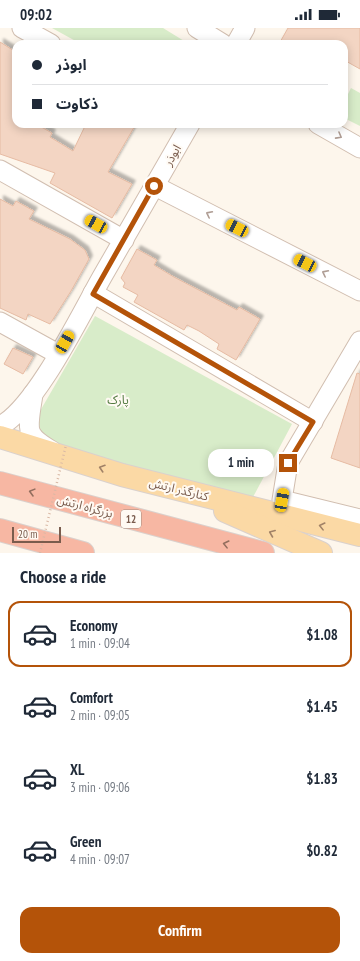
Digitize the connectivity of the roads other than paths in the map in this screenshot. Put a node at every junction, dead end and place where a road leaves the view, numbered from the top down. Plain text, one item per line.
1 (22, 28) edge
2 (197, 28) edge
3 (245, 28) edge
4 (43, 40) edge
5 (216, 40) edge
6 (238, 40) edge
7 (188, 128) edge
8 (325, 128) edge
9 (360, 148) edge
10 (0, 170) edge
11 (154, 186) junction
12 (124, 240) junction
13 (360, 290) edge
14 (93, 294) junction
15 (0, 322) edge
16 (360, 341) edge
17 (58, 354) junction
18 (34, 393) junction
19 (313, 422) junction
20 (0, 426) edge
21 (0, 437) edge
22 (61, 450) junction
23 (122, 475) junction
24 (0, 483) edge
25 (360, 519) edge
26 (0, 530) edge
27 (360, 535) edge
28 (83, 553) edge
29 (263, 553) edge
30 (321, 553) edge

1 - 4 street
2 - 5 street
3 - 6 street
7 - 11 street, ابوذر
8 -> 9 street
10 - 12 street
11 - 12 street, ابوذر
13 -> 11 street
12 - 14 street, ابوذر
14 - 17 street, ابوذر
14 - 19 street
15 - 17 street
16 - 19 street
17 - 18 street, ابوذر
18 - 20 street, ابوذر
18 - 22 street
19 - 25 street
21 - 22 main road, کنارگذر ارتش
23 -> 22 main road, کنارگذر ارتش
27 -> 23 main road, کنارگذر ارتش
30 -> 23 main road
29 -> 24 highway, بزرگراه ارتش / 12
26 - 28 highway

